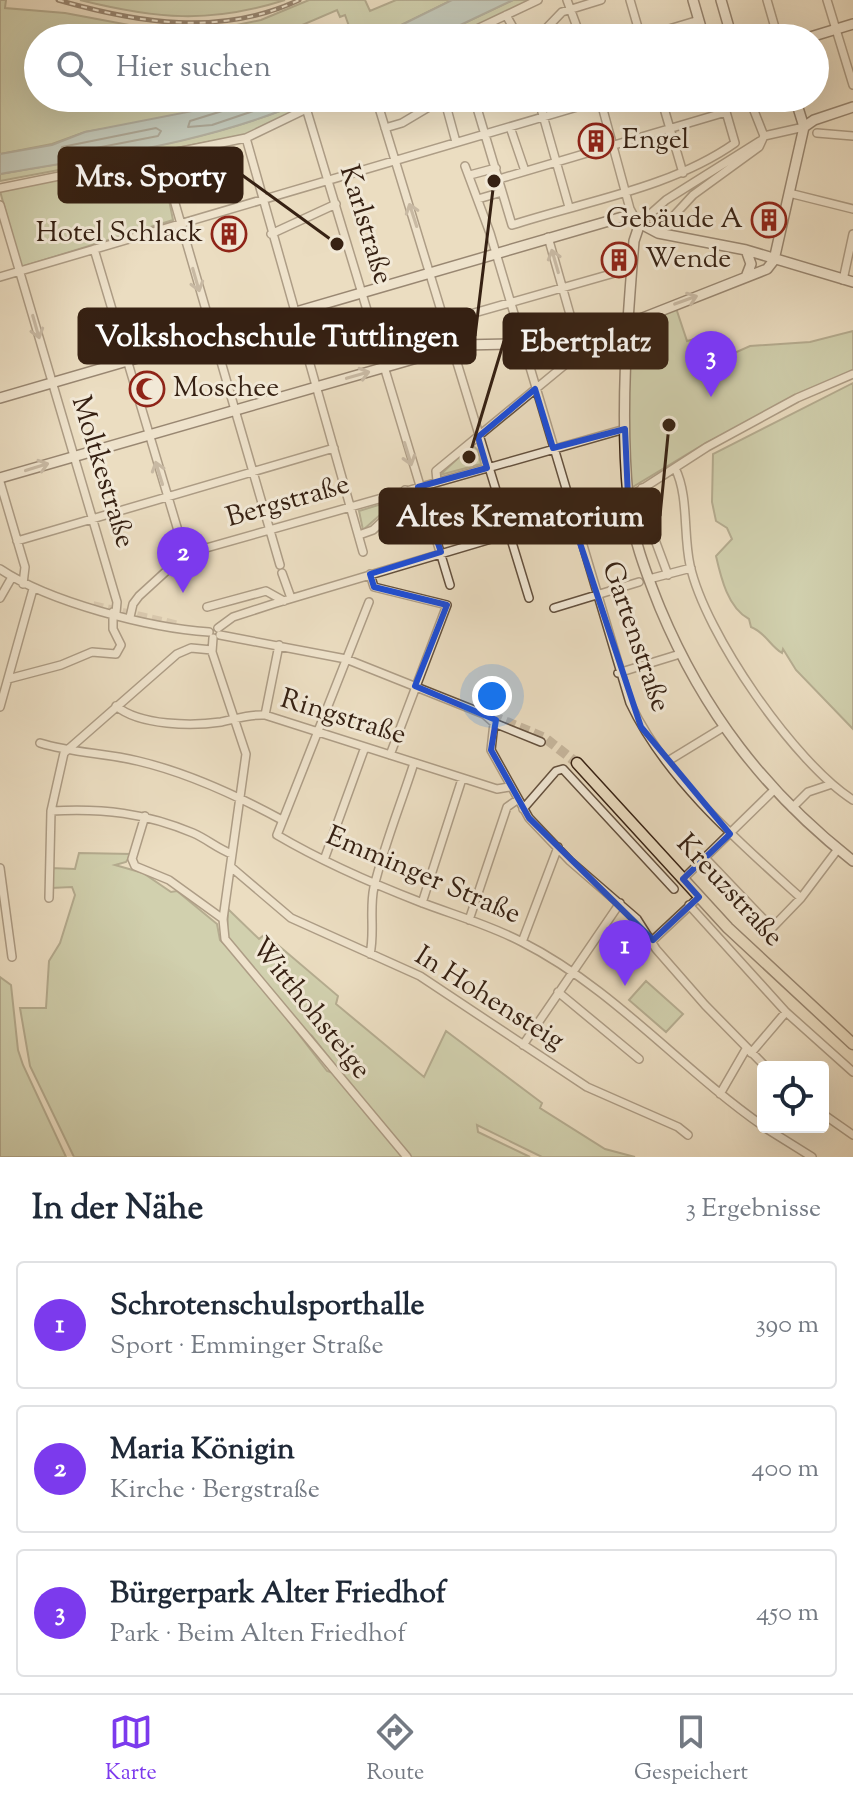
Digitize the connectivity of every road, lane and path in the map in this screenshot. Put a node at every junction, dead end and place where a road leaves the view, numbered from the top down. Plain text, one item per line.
1 (538, 0) edge
2 (601, 0) edge
3 (630, 0) edge
4 (693, 0) edge
5 (721, 0) edge
6 (767, 0) edge
7 (827, 0) edge
8 (569, 4) edge
9 (506, 15) junction
10 (699, 20) junction
11 (487, 24) edge
12 (511, 24) edge
13 (550, 24) edge
14 (576, 24) edge
15 (636, 24) edge
16 (686, 24) edge
17 (700, 24) edge
18 (728, 24) edge
19 (774, 24) edge
20 (853, 24) edge
21 (836, 29) junction
22 (829, 31) edge
23 (850, 62) edge
24 (853, 85) edge
25 (853, 107) edge
26 (298, 112) edge
27 (307, 112) edge
28 (380, 112) edge
29 (420, 112) edge
30 (448, 112) edge
31 (478, 112) edge
32 (542, 112) edge
33 (560, 112) edge
34 (605, 112) edge
35 (665, 112) edge
36 (726, 112) joint
37 (753, 112) edge
38 (799, 112) edge
39 (543, 117) junction
40 (510, 127) junction
41 (804, 127) junction
42 (385, 128) junction
43 (670, 128) junction
44 (817, 133) dead end
45 (484, 134) junction
46 (853, 136) edge
47 (246, 138) junction
48 (762, 139) junction
49 (456, 142) junction
50 (613, 145) junction
51 (161, 155) junction
52 (394, 160) junction
53 (556, 161) junction
54 (465, 166) dead end
55 (496, 168) junction
56 (525, 171) junction
57 (683, 173) junction
58 (470, 175) junction
59 (328, 179) junction
60 (499, 179) junction
61 (0, 188) edge
62 (626, 190) junction
63 (502, 192) junction
64 (789, 193) junction
65 (261, 199) junction
66 (478, 199) junction
67 (336, 204) junction
68 (0, 205) edge
69 (569, 207) junction
70 (853, 209) edge
71 (638, 222) junction
72 (180, 224) junction
73 (658, 233) junction
74 (271, 234) junction
75 (853, 234) edge
76 (548, 237) junction
77 (94, 249) junction
78 (746, 250) junction
79 (495, 252) junction
80 (774, 260) junction
81 (793, 266) junction
82 (632, 268) junction
83 (767, 269) junction
84 (19, 271) junction
85 (431, 271) junction
86 (0, 277) edge
87 (746, 277) junction
88 (848, 281) edge
89 (563, 287) junction
90 (363, 291) junction
91 (509, 303) junction
92 (293, 312) junction
93 (446, 321) junction
94 (627, 325) junction
95 (602, 334) junction
96 (213, 336) junction
97 (588, 337) junction
98 (571, 340) junction
99 (521, 345) junction
100 (454, 348) junction
101 (626, 352) junction
102 (578, 354) junction
103 (128, 360) junction
104 (383, 368) junction
105 (853, 374) edge
106 (52, 382) junction
107 (315, 387) junction
108 (535, 389) junction
109 (0, 398) edge
110 (235, 410) junction
111 (625, 429) junction
112 (148, 435) junction
113 (478, 437) junction
114 (334, 448) junction
115 (553, 448) junction
116 (74, 456) junction
117 (487, 468) junction
118 (675, 468) junction
119 (254, 472) junction
120 (0, 480) edge
121 (437, 481) junction
122 (418, 487) junction
123 (642, 488) junction
124 (405, 490) junction
125 (628, 498) junction
126 (167, 499) junction
127 (351, 506) junction
128 (571, 516) junction
129 (93, 521) junction
130 (270, 531) junction
131 (507, 534) junction
132 (359, 535) junction
133 (17, 541) junction
134 (363, 552) dead end
135 (440, 553) junction
136 (185, 554) junction
137 (691, 568) junction
138 (0, 569) edge
139 (370, 574) junction
140 (668, 575) junction
141 (7, 580) edge
142 (644, 581) junction
143 (23, 584) junction
144 (450, 585) dead end
145 (33, 589) junction
146 (596, 595) junction
147 (0, 598) edge
148 (529, 598) dead end
149 (287, 600) junction
150 (369, 602) dead end
151 (207, 607) dead end
152 (554, 608) dead end
153 (114, 612) junction
154 (130, 617) junction
155 (215, 633) junction
156 (279, 645) junction
157 (212, 650) junction
158 (680, 654) junction
159 (346, 659) junction
160 (618, 673) junction
161 (8, 679) junction
162 (415, 686) junction
163 (116, 706) junction
164 (0, 707) edge
165 (265, 715) junction
166 (234, 717) junction
167 (494, 723) junction
168 (722, 728) junction
169 (317, 732) junction
170 (541, 742) dead end
171 (40, 743) dead end
172 (365, 747) junction
173 (66, 751) junction
174 (390, 755) junction
175 (668, 761) junction
176 (414, 763) junction
177 (577, 763) tunnel mouth
178 (462, 779) junction
179 (829, 785) junction
180 (509, 787) junction
181 (773, 791) junction
182 (240, 797) junction
183 (517, 800) junction
184 (853, 800) edge
185 (792, 808) junction
186 (523, 809) junction
187 (51, 811) junction
188 (145, 816) junction
189 (282, 820) junction
190 (730, 834) junction
191 (558, 847) junction
192 (838, 849) junction
193 (232, 854) junction
194 (706, 859) junction
195 (324, 860) junction
196 (853, 861) edge
197 (231, 867) junction
198 (0, 868) edge
199 (683, 879) junction
200 (375, 884) junction
201 (674, 889) dead end
202 (699, 897) junction
203 (49, 898) dead end
204 (801, 898) junction
205 (422, 903) junction
206 (620, 903) junction
207 (689, 905) junction
208 (223, 919) junction
209 (469, 920) junction
210 (653, 940) junction
211 (522, 942) junction
212 (370, 954) junction
213 (12, 957) dead end
214 (571, 971) junction
215 (558, 992) junction
216 (786, 1012) junction
217 (853, 1044) edge
218 (523, 1045) junction
219 (749, 1051) junction
220 (639, 1059) dead end
221 (760, 1061) edge
222 (853, 1072) edge
223 (720, 1094) junction
224 (829, 1118) edge
225 (757, 1122) edge
226 (774, 1133) edge
227 (688, 1135) dead end
228 (853, 1135) edge
229 (407, 1157) edge
230 (812, 1157) edge

1 - 9 street
2 - 8 street
3 - 15 street
4 - 10 street
5 - 18 street
6 - 19 street
7 - 21 street
8 - 13 street
8 - 14 street
9 - 11 street
9 - 12 street
10 - 16 street
10 - 17 street
20 - 21 street
21 - 22 street
21 - 23 street
23 - 24 street
25 - 41 street
26 - 47 street
27 - 59 street, Karlstraße
28 - 42 street
29 - 42 street
30 - 49 street
31 - 45 street
32 - 39 street
33 - 39 street
34 - 50 street
35 - 43 street
36 - 43 street
36 - 57 street
37 - 48 street
38 - 41 street
39 - 40 street
39 - 53 street
40 - 45 street
40 - 56 street
41 - 48 street
41 - 64 street
42 - 52 street
43 - 50 street
43 - 57 street
44 - 46 street
45 - 49 street
45 - 55 street
47 - 51 street
47 - 65 street
48 - 71 street
48 - 73 street
49 - 52 street
50 - 53 street
50 - 62 street
51 - 61 street
51 - 72 street
52 - 59 street
85 -> 52 street
53 - 56 street
53 - 69 street
54 - 58 street, Gartenstraße
55 - 58 street
55 - 60 street
56 - 60 street
57 - 62 street
58 - 66 street, Gartenstraße
59 - 65 street
59 - 67 street, Karlstraße
60 - 63 street
62 - 69 street
62 - 71 street
63 - 66 street
63 - 69 street
64 - 70 street
64 - 80 street
65 - 72 street
65 - 74 street
66 - 79 street, Gartenstraße
67 - 74 street
67 - 90 street, Karlstraße
68 - 84 street, Moltkestraße
71 - 73 street
71 - 76 street
71 - 82 street
72 - 77 street
72 -> 96 street
73 - 78 street
74 - 92 street
75 - 88 street
76 - 79 street
89 -> 76 street
77 - 84 street
77 - 103 street
78 - 80 street
78 - 87 street
79 - 85 street
79 - 91 street, Gartenstraße
80 - 81 street
80 - 83 street
81 - 83 street
81 - 88 street
82 - 89 street
82 - 94 street
83 - 87 street
84 - 86 street
84 -> 106 street, Moltkestraße
85 - 90 street
85 - 93 street
94 -> 87 street
89 - 91 street
89 - 98 street
90 - 92 street
90 - 104 street, Karlstraße
91 - 93 street
91 - 99 street, Gartenstraße
92 - 96 street
92 - 107 street
93 - 100 street
94 - 95 street
94 - 101 street
95 - 97 street
95 - 101 street
96 - 103 street
96 - 110 street
97 - 98 street
97 - 102 street
98 - 99 street
98 - 102 street
99 - 100 street
99 - 108 street, Gartenstraße
100 - 104 street
100 - 113 street
101 - 111 street
102 - 108 street
103 - 106 street
103 - 112 street
107 -> 104 street
104 -> 122 street, Karlstraße
105 - 118 street
106 - 109 street
106 - 116 street, Moltkestraße
107 - 110 street
107 - 114 street
108 - 113 street
108 - 115 street, Gartenstraße
110 - 112 street
110 - 119 street
111 - 115 street, Bergstraße
111 - 125 street
112 - 116 street
126 -> 112 street
113 - 117 street
113 - 121 street
114 - 119 street
114 - 127 street
115 - 117 street, Bergstraße
115 - 128 street, Gartenstraße
120 -> 116 street
116 - 129 street, Moltkestraße
117 - 121 street, Bergstraße
117 - 131 street
118 - 123 street
118 - 137 street
119 - 126 street
119 - 130 street
120 - 133 street
121 - 122 street, Bergstraße
122 - 124 street, Bergstraße
122 - 135 street, Karlstraße
123 - 125 street
123 - 140 street
124 - 127 street, Bergstraße
124 - 132 street
125 - 128 street
125 - 142 street
126 - 129 street
126 - 136 street
127 - 130 street, Bergstraße
127 - 132 street
128 - 131 street
128 - 146 street, Gartenstraße
129 - 133 street
129 - 153 street, Moltkestraße
130 - 136 street, Bergstraße
130 - 149 street
131 - 135 street
131 - 148 street
132 - 134 street
133 - 143 street
135 - 139 street
135 - 144 street, Karlstraße
136 - 154 street, Bergstraße
137 - 140 street
137 - 179 street
138 - 141 street
139 - 149 street
139 - 162 street
140 - 142 street
141 - 143 street
141 - 147 street
142 - 146 street
142 - 158 street
143 - 145 street
145 - 153 street
145 - 161 street
146 - 152 street
146 - 160 street, Gartenstraße
149 - 151 street
149 - 155 street
150 - 159 street
153 - 154 street
153 - 161 street, Moltkestraße
154 - 155 street
155 - 156 street
155 - 157 street, Witthohsteige
156 - 159 street
156 - 165 street
157 - 163 street
157 - 166 street, Witthohsteige
158 - 160 street
158 - 168 street
159 - 162 street
159 - 169 street
160 - 175 street, Gartenstraße
161 - 164 street
162 - 167 street
162 - 174 street
163 - 166 street, Ringstraße
163 - 173 street
165 - 166 street, Ringstraße
165 - 169 street, Ringstraße
166 - 182 street, Witthohsteige
167 - 170 street
167 - 180 street
168 - 175 street
168 - 181 street
169 - 172 street, Ringstraße
169 - 189 street
171 - 173 street, Emminger Straße
172 - 174 street, Ringstraße
172 - 195 street
173 - 182 street, Emminger Straße
173 - 187 street
174 - 176 street, Ringstraße
175 - 190 street, Gartenstraße
176 - 178 street, Ringstraße
176 - 200 street
177 - 199 main road, Kreuzstraße
178 - 180 street, Ringstraße
178 - 205 street
179 - 184 street
179 - 185 street
180 - 183 street
181 - 185 street
181 - 190 street
182 - 189 street, Emminger Straße
182 - 193 street, Witthohsteige
183 - 186 street
183 - 209 street
185 - 192 street
186 - 191 street
186 - 201 street
187 - 188 street
187 - 203 street
188 - 193 street
188 - 208 street
189 - 195 street, Emminger Straße
190 - 194 street
190 - 204 street, Gartenstraße
191 - 206 street
191 - 211 street
192 - 196 street
192 - 204 street
193 - 197 street, Witthohsteige
194 - 199 street
194 - 204 street
195 - 200 street, Emminger Straße
197 - 208 street, Witthohsteige
197 - 212 street, In Hohensteig
198 - 213 street
199 - 202 main road, Kreuzstraße
200 - 205 street, Emminger Straße
200 - 212 street
202 - 207 street
202 - 217 main road, Kreuzstraße
205 - 209 street, Emminger Straße
206 - 210 street
206 - 214 street
207 - 210 street
207 - 216 street
208 - 229 street, Witthohsteige
209 - 211 street, Emminger Straße
210 - 219 street
211 - 214 street, Emminger Straße
212 - 218 street, In Hohensteig
214 - 215 street
214 - 223 street, Emminger Straße
215 - 218 street
215 - 220 street
216 - 219 street
216 - 222 street
218 - 227 street, In Hohensteig
219 - 221 street
219 - 223 street
223 - 225 street, Emminger Straße
224 - 228 street
226 - 230 street, Emminger Straße

